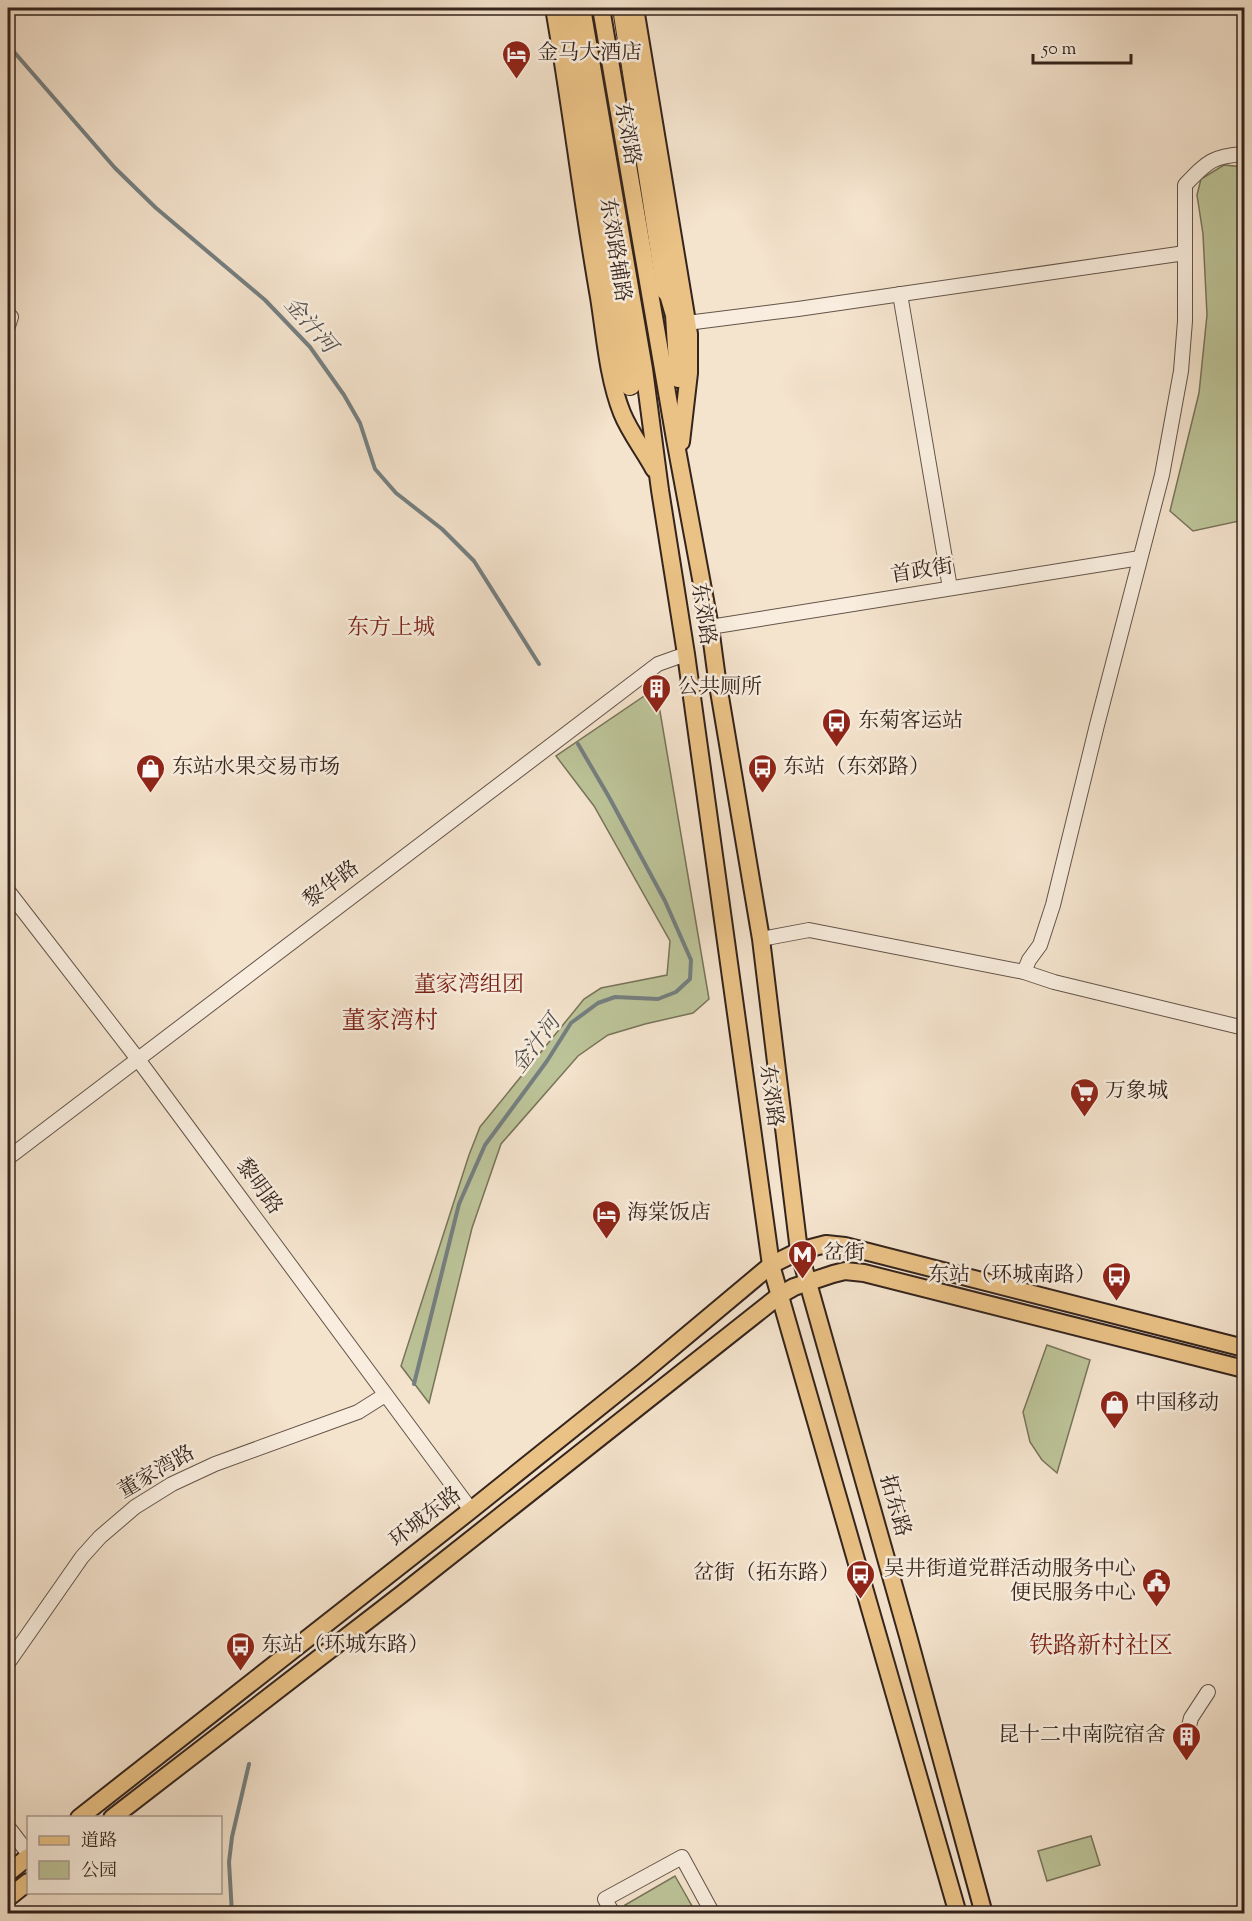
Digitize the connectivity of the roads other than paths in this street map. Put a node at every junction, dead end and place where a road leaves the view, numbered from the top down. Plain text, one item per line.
1 (554, 8) edge
2 (564, 8) edge
3 (582, 8) edge
4 (601, 8) edge
5 (623, 8) edge
6 (635, 8) edge
7 (1245, 154) edge
8 (1185, 252) junction
9 (667, 291) joint
10 (900, 294) junction
11 (8, 314) edge
12 (687, 323) junction
13 (8, 326) edge
14 (630, 385) joint
15 (683, 484) junction
16 (660, 490) junction
17 (1140, 558) junction
18 (950, 588) junction
19 (710, 627) junction
20 (686, 654) junction
21 (8, 891) edge
22 (761, 939) junction
23 (1024, 972) junction
24 (1245, 1028) edge
25 (137, 1058) junction
26 (8, 1158) edge
27 (799, 1251) junction
28 (771, 1265) junction
29 (806, 1282) junction
30 (780, 1295) junction
31 (1245, 1348) edge
32 (1245, 1369) edge
33 (385, 1395) junction
34 (471, 1510) junction
35 (8, 1663) edge
36 (1208, 1692) dead end
37 (1188, 1730) dead end
38 (82, 1816) edge
39 (115, 1816) edge
40 (8, 1827) edge
41 (27, 1854) edge
42 (27, 1856) edge
43 (8, 1873) edge
44 (27, 1883) edge
45 (8, 1898) edge
46 (614, 1914) edge
47 (713, 1914) edge
48 (958, 1914) edge
49 (984, 1914) edge

1 - 16 main road, 东郊路辅路
2 - 14 highway
3 - 16 main road, 东郊路
4 - 15 main road, 东郊路
5 - 9 highway
6 - 12 main road
7 - 8 street
8 - 10 street
8 - 17 street
9 - 15 main road
10 - 12 street
10 - 18 street
11 - 13 street
12 - 15 main road
14 - 16 main road
15 - 19 main road, 东郊路
16 - 20 main road, 东郊路
17 - 18 street, 首政街
17 - 23 street
18 - 19 street, 首政街
19 - 22 main road, 东郊路
20 - 25 street, 黎华路
20 - 28 main road, 东郊路
21 - 25 street, 黎明路
22 - 23 street
22 - 27 main road, 东郊路
23 - 24 street
25 - 26 street, 黎华路
25 - 33 street, 黎明路
27 - 28 main road, 环城东路
27 - 29 main road, 拓东路
27 - 31 main road, 环城东路
28 - 30 main road
28 - 34 main road, 环城东路
29 - 30 main road
29 - 32 main road
29 - 49 main road, 拓东路
30 - 39 main road
30 - 48 main road
33 - 34 street, 黎明路
33 - 35 street, 董家湾路
34 - 38 main road, 环城东路
36 - 37 street
40 - 41 street
42 - 43 main road
44 - 45 main road
46 - 47 street

